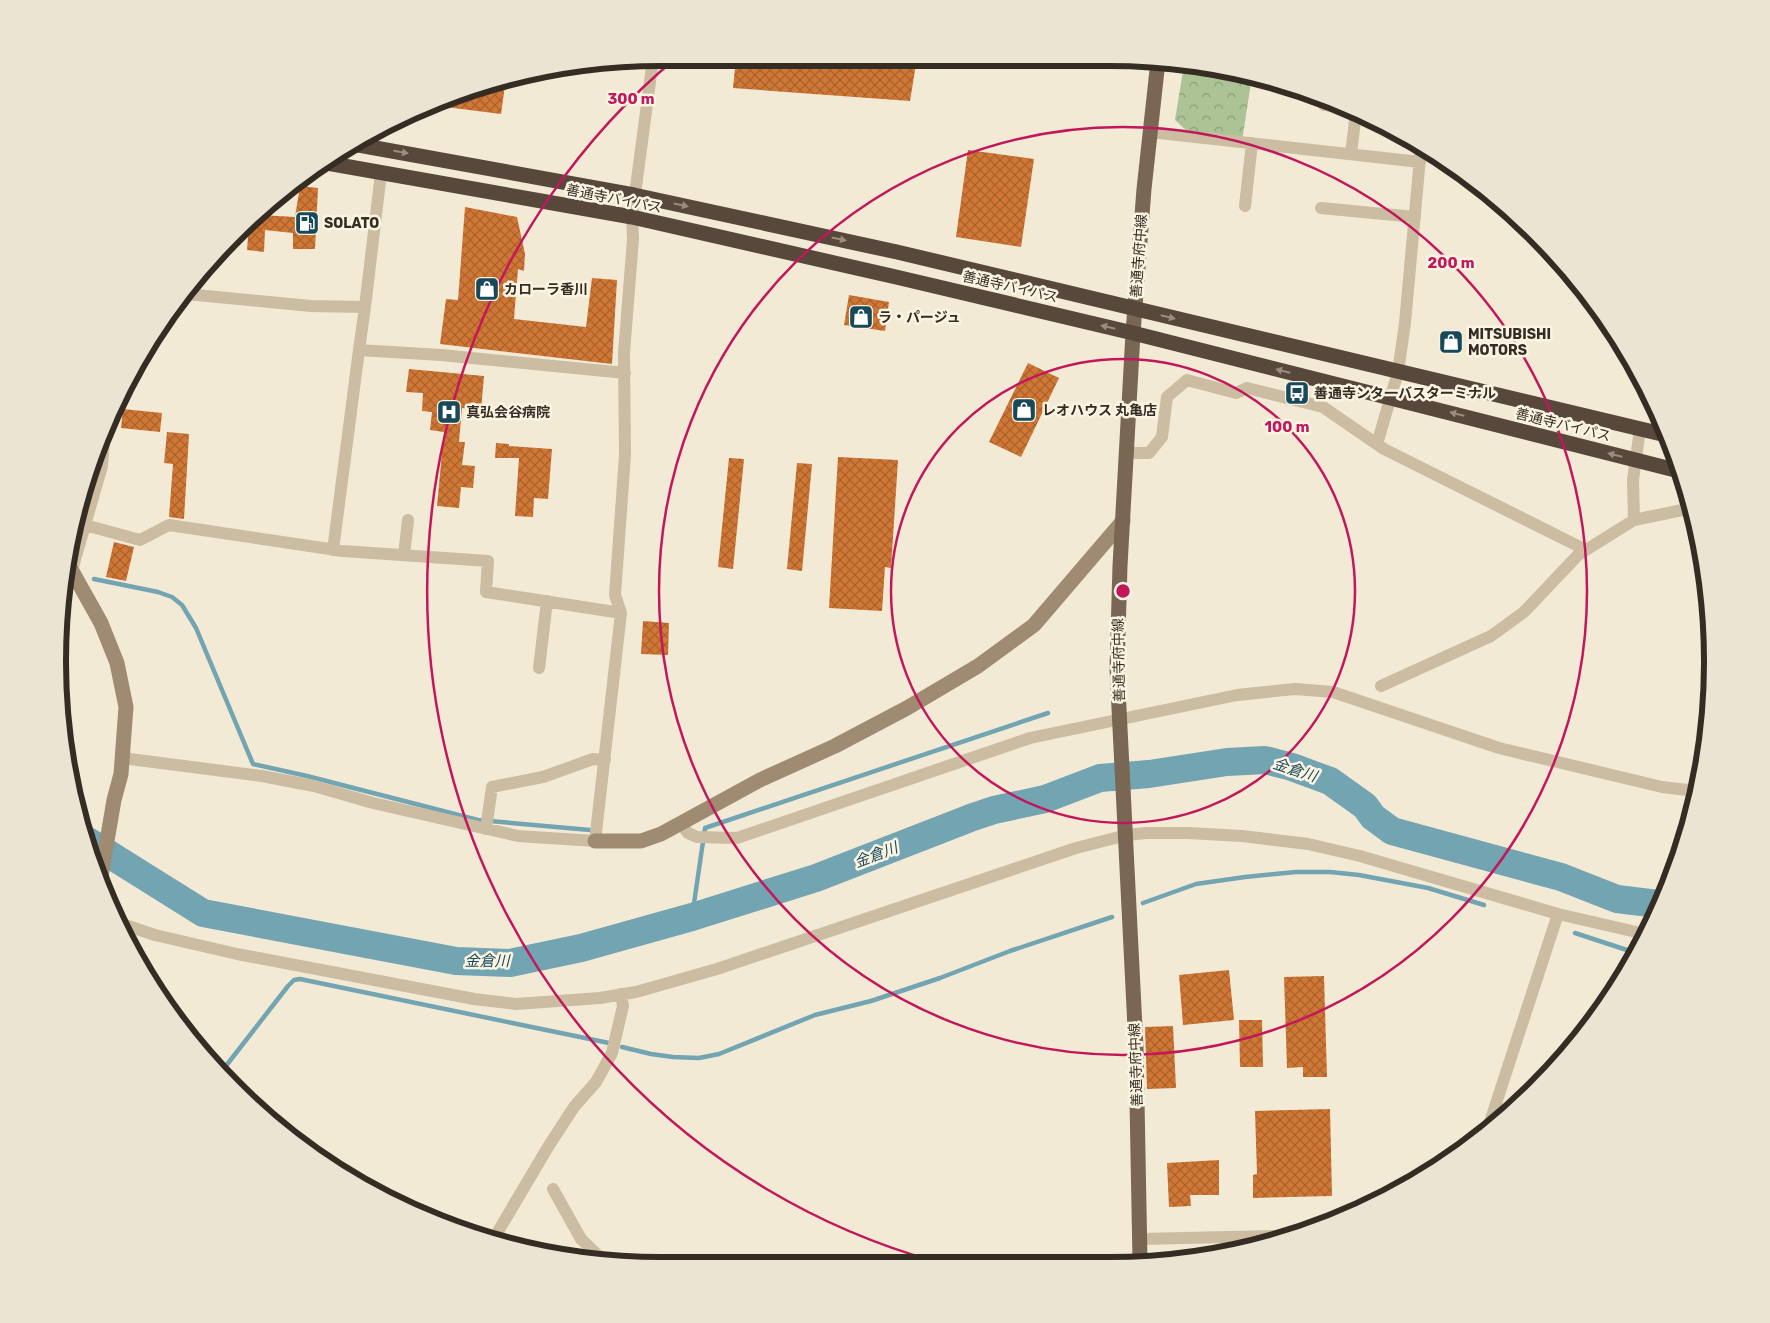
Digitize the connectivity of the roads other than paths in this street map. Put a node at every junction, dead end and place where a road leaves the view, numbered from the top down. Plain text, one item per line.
1 (652, 67) edge
2 (1157, 69) edge
3 (1355, 120) edge
4 (1150, 132) junction
5 (1252, 143) junction
6 (364, 146) edge
7 (1351, 154) junction
8 (1420, 155) edge
9 (1420, 162) junction
10 (335, 164) edge
11 (381, 173) junction
12 (634, 195) junction
13 (1245, 206) dead end
14 (1321, 208) dead end
15 (1415, 217) junction
16 (632, 218) junction
17 (193, 295) edge
18 (364, 307) junction
19 (1135, 309) junction
20 (1134, 333) junction
21 (359, 350) junction
22 (1398, 372) junction
23 (624, 373) junction
24 (1392, 398) junction
25 (1640, 429) junction
26 (1658, 433) edge
27 (1377, 444) junction
28 (1127, 453) junction
29 (103, 458) edge
30 (1635, 460) junction
31 (1672, 469) edge
32 (1684, 510) edge
33 (408, 520) dead end
34 (1634, 520) junction
35 (1123, 521) junction
36 (85, 525) junction
37 (78, 544) edge
38 (333, 550) junction
39 (1586, 550) junction
40 (404, 555) junction
41 (73, 573) edge
42 (547, 601) junction
43 (621, 613) junction
44 (540, 668) dead end
45 (1382, 686) dead end
46 (1121, 727) junction
47 (122, 758) junction
48 (605, 760) junction
49 (1689, 790) edge
50 (487, 824) junction
51 (681, 824) junction
52 (1126, 828) junction
53 (595, 841) junction
54 (103, 865) edge
55 (1558, 914) junction
56 (129, 926) edge
57 (1638, 932) edge
58 (621, 994) junction
59 (1492, 1117) edge
60 (552, 1189) dead end
61 (497, 1233) edge
62 (1262, 1236) edge
63 (1140, 1239) junction
64 (596, 1253) edge
65 (1140, 1255) edge

1 - 12 street
2 - 4 main road, 善通寺府中線
3 - 7 street
4 - 5 street
4 - 19 main road, 善通寺府中線
5 - 7 street
5 - 13 street
6 -> 12 highway, 善通寺バイパス
7 - 9 street
8 - 9 street
9 - 15 street
10 - 11 highway, 善通寺バイパス
11 - 16 highway, 善通寺バイパス
11 - 18 street
12 - 16 street
12 -> 19 highway, 善通寺バイパス
14 - 15 street
15 - 22 street
20 -> 16 highway, 善通寺バイパス
16 - 23 street
17 - 18 street
18 - 21 street
19 - 20 main road, 善通寺府中線
19 -> 22 highway, 善通寺バイパス
24 -> 20 highway, 善通寺バイパス
20 - 28 main road, 善通寺府中線
21 - 23 street
21 - 38 street
22 - 24 street
22 - 25 highway, 善通寺バイパス
23 - 43 street
24 - 27 street
30 -> 24 highway, 善通寺バイパス
25 - 26 highway, 善通寺バイパス
25 - 30 street
27 - 28 street
27 - 39 street
28 - 35 main road, 善通寺府中線
29 - 36 street
30 - 31 highway, 善通寺バイパス
30 - 34 street
32 - 34 street
33 - 40 street
34 - 39 street
35 - 46 main road, 善通寺府中線
35 - 51 street
36 - 37 street
36 - 38 street
38 - 40 street
39 - 45 street
40 - 42 street
41 - 47 street
42 - 43 street
42 - 44 street
43 - 48 street
46 - 49 street
46 - 51 street
46 - 52 main road, 善通寺府中線
47 - 50 street
47 - 54 street
48 - 50 street
48 - 53 street
50 - 53 street
51 - 53 street
52 - 55 street
52 - 58 street
52 - 63 main road, 善通寺府中線
55 - 57 street
55 - 59 street
56 - 58 street
58 - 61 street
60 - 64 street
62 - 63 street
63 - 65 main road, 善通寺府中線

